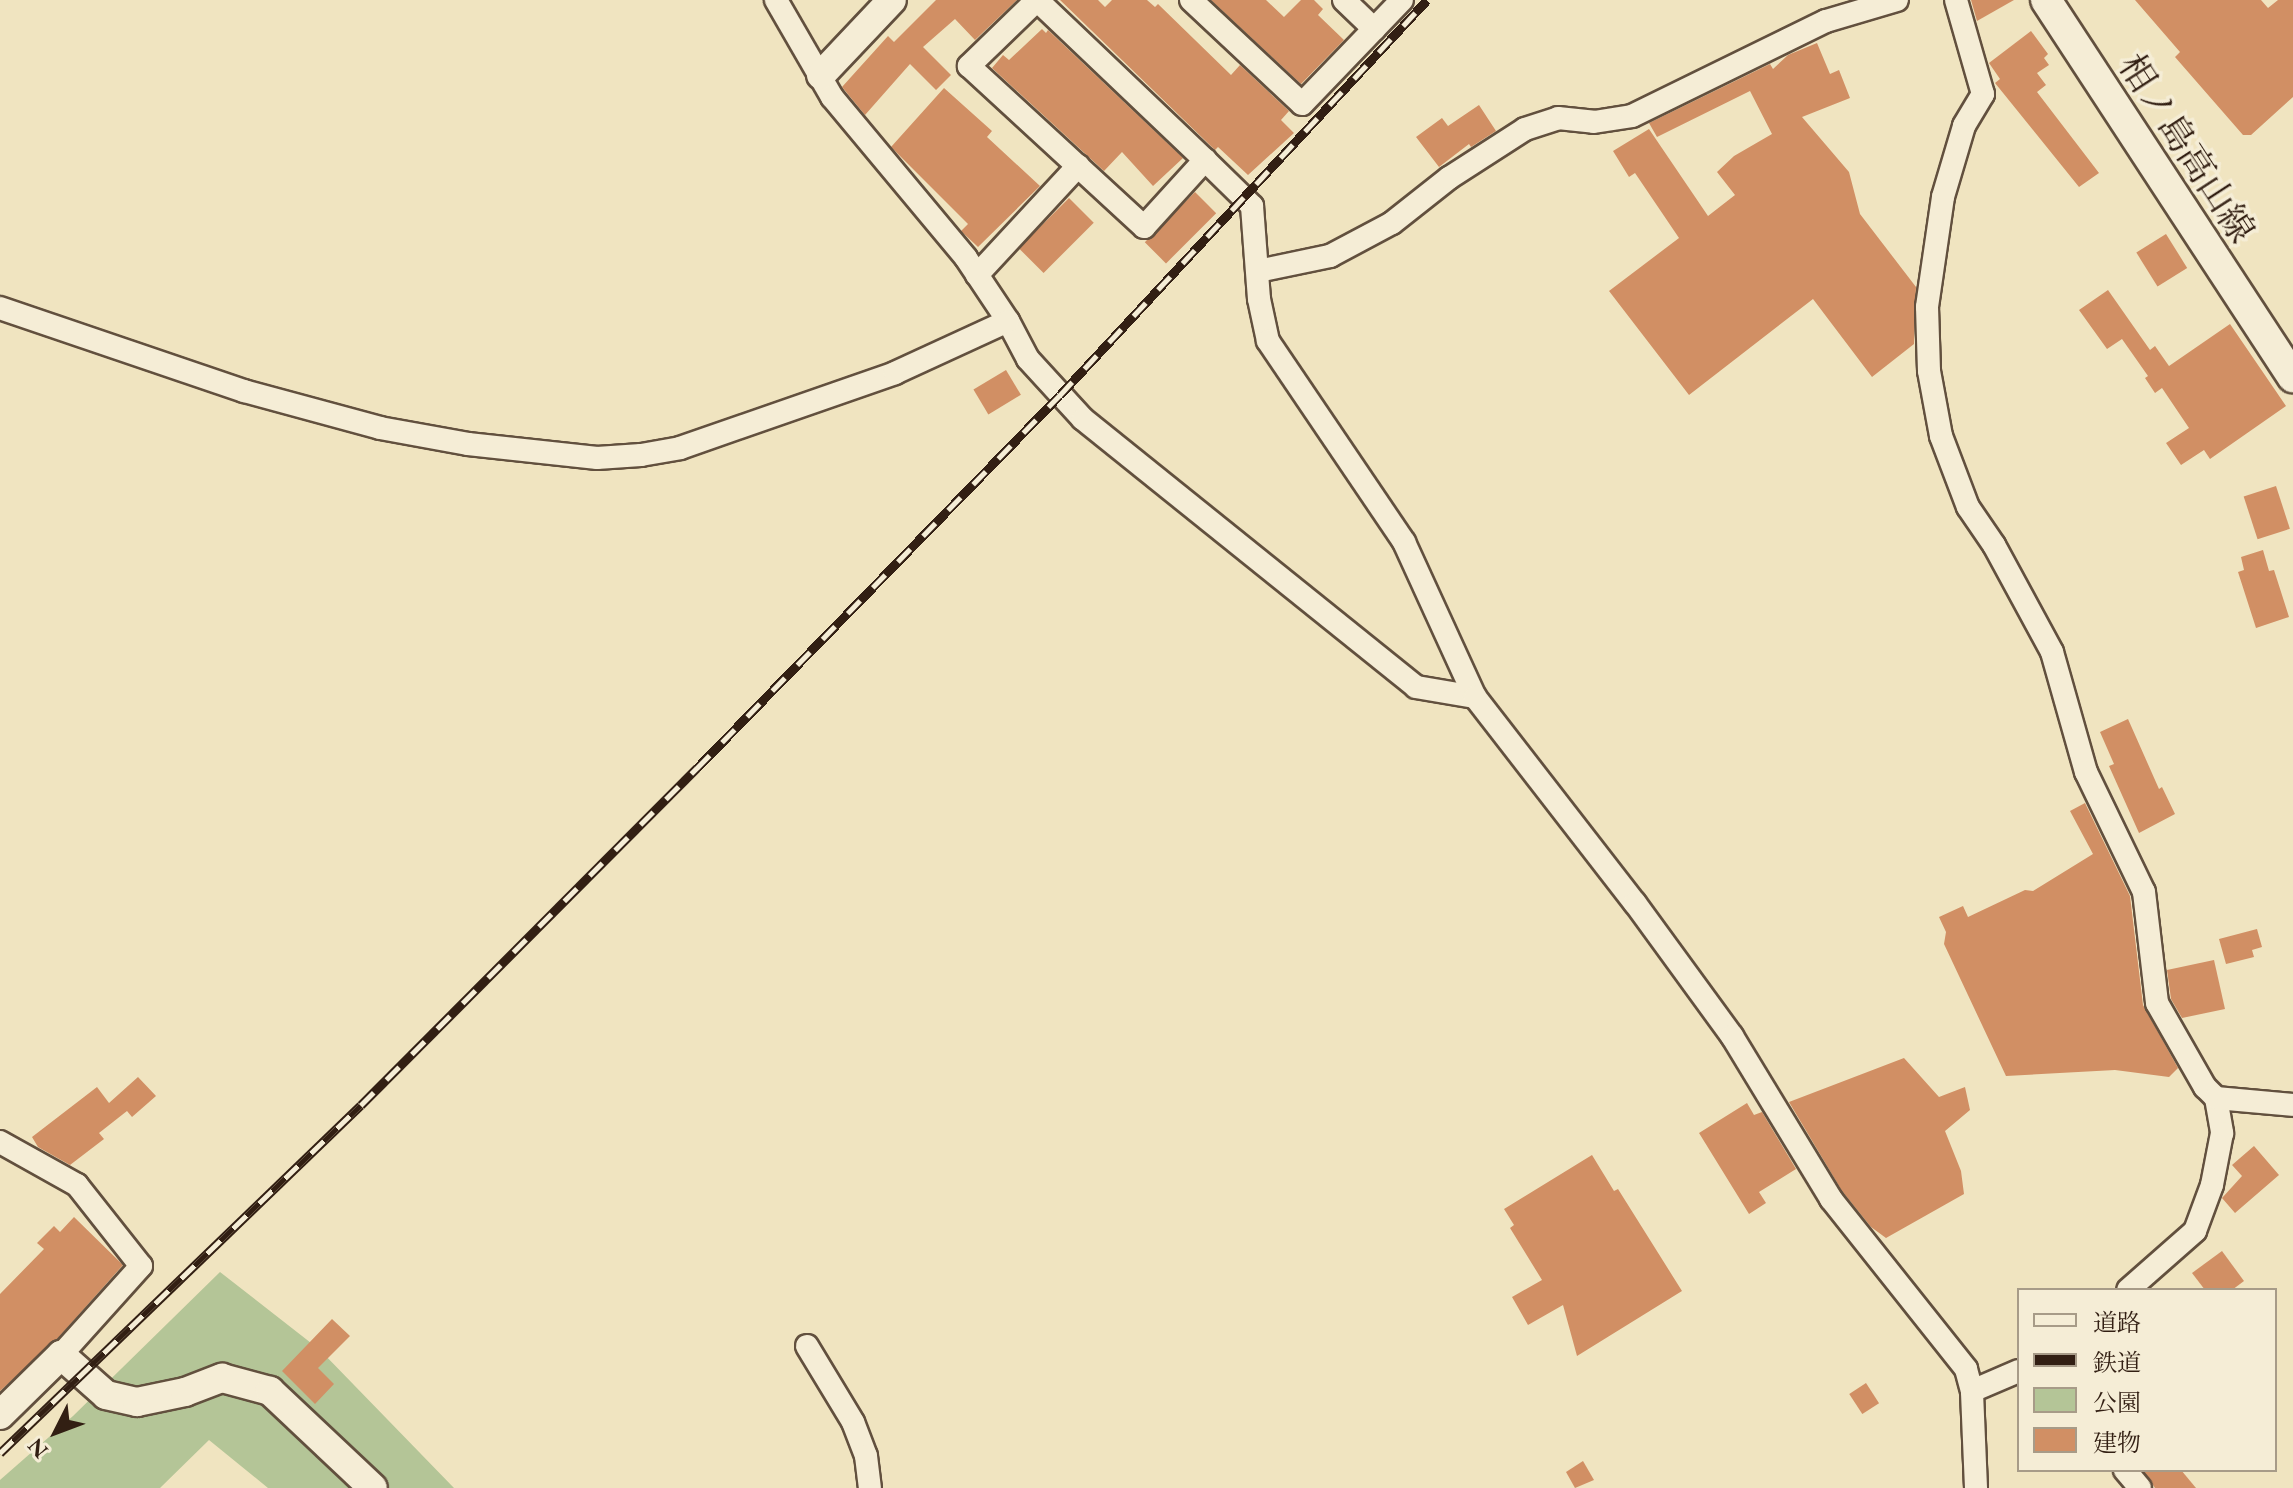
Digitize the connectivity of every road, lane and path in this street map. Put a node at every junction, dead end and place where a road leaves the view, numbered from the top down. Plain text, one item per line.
1 (776, 0) edge
2 (892, 0) edge
3 (1037, 0) edge
4 (1191, 0) edge
5 (1344, 0) edge
6 (1402, 0) edge
7 (1897, 0) edge
8 (1956, 0) edge
9 (2054, 4) edge
10 (1374, 29) junction
11 (821, 75) junction
12 (1205, 160) junction
13 (1078, 166) junction
14 (1258, 271) junction
15 (977, 275) junction
16 (0, 308) edge
17 (1008, 321) junction
18 (2293, 377) edge
19 (1475, 697) junction
20 (2216, 1098) junction
21 (2293, 1105) edge
22 (0, 1142) edge
23 (2130, 1288) edge
24 (807, 1346) dead end
25 (61, 1355) junction
26 (2017, 1372) edge
27 (1972, 1391) junction
28 (0, 1415) edge
29 (2127, 1472) edge
30 (373, 1488) edge
31 (870, 1488) edge
32 (1976, 1488) edge
33 (2140, 1488) edge

1 - 11 street
2 - 11 street
3 - 12 street
3 - 13 street
4 - 10 street
5 - 10 street
6 - 10 street
7 - 14 street
8 - 20 street
9 - 18 main road, 相ノ島高山線
11 - 15 street
12 - 13 street
12 - 14 street
13 - 15 street
14 - 19 street
15 - 17 street
16 - 17 street
17 - 19 street
19 - 27 street
20 - 21 street
20 - 23 street
22 - 25 street
24 - 31 street
25 - 28 street
25 - 30 street
26 - 27 street
27 - 32 street
29 - 33 street

